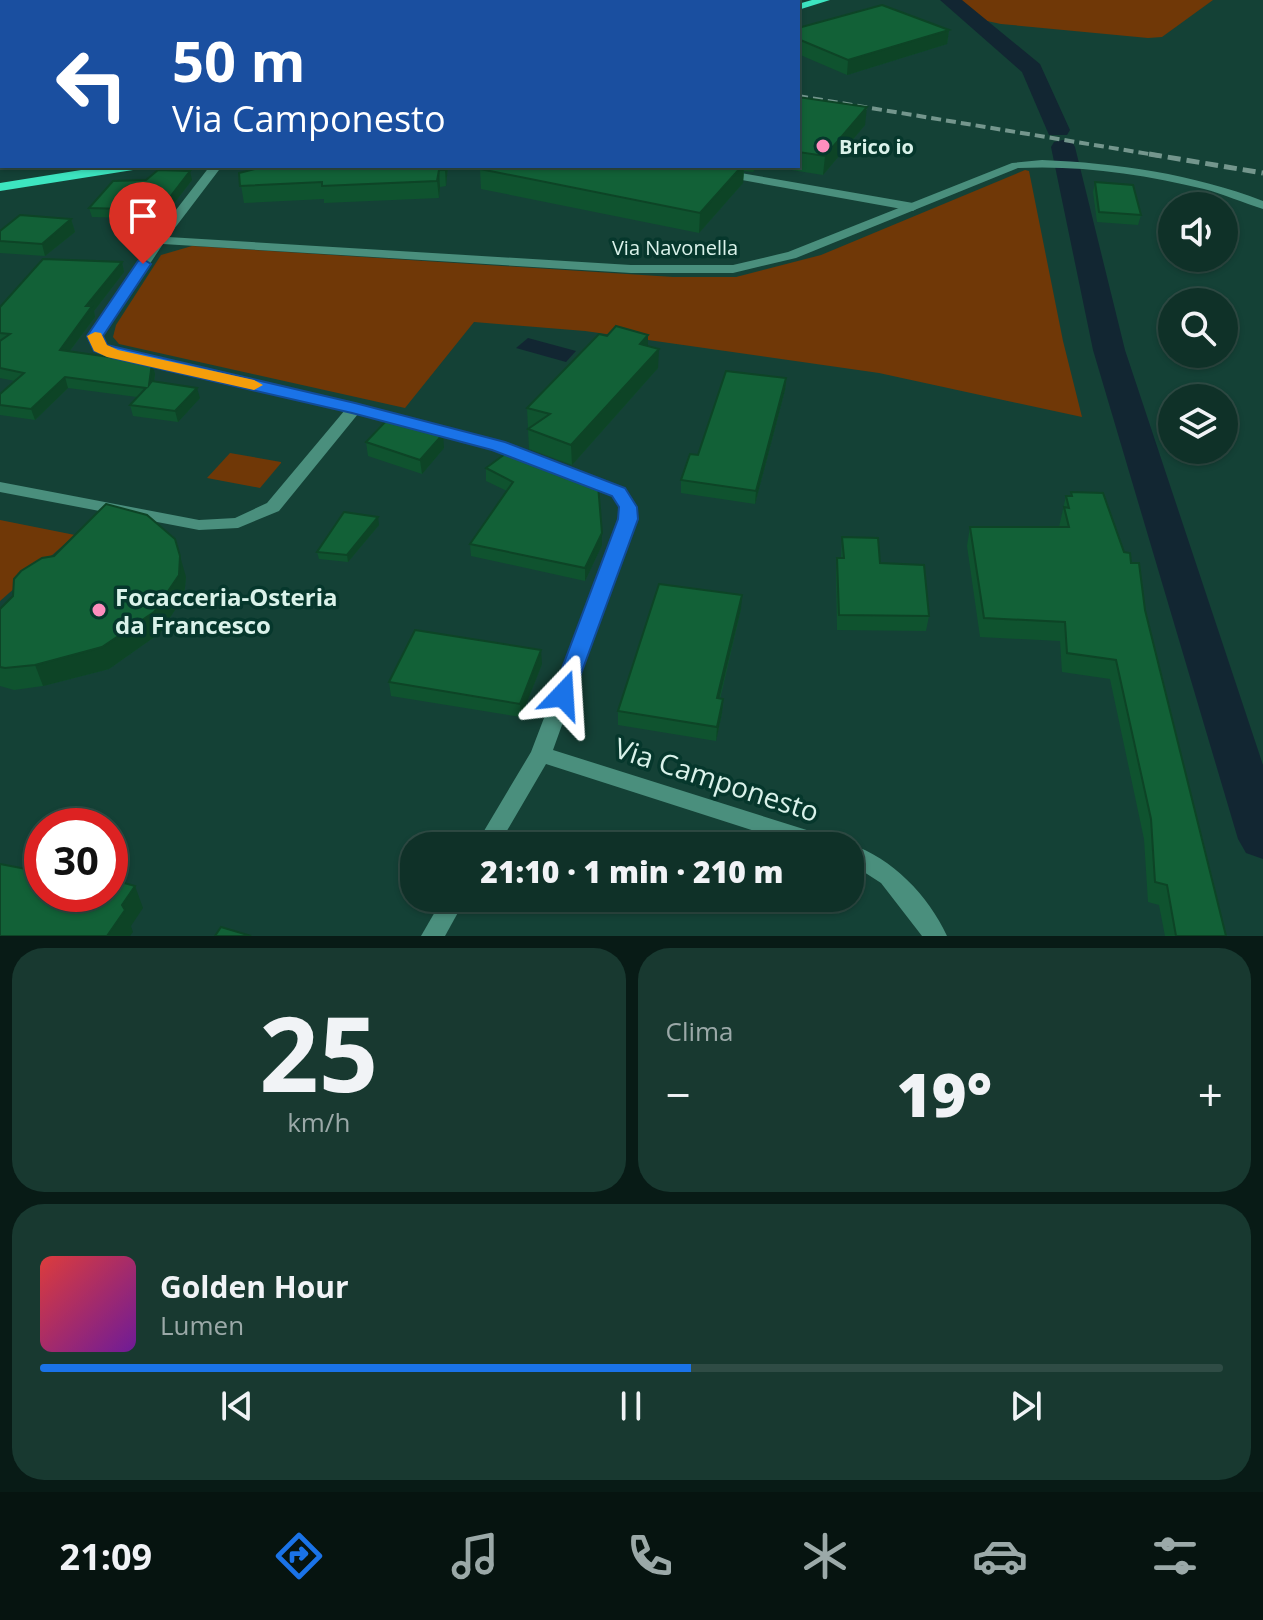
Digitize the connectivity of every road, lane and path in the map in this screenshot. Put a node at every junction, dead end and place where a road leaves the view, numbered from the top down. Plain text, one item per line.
1 (825, 0) edge
2 (800, 6) edge
3 (120, 168) edge
4 (214, 168) edge
5 (692, 168) edge
6 (0, 187) edge
7 (1263, 205) edge
8 (913, 207) junction
9 (159, 240) junction
10 (355, 408) junction
11 (0, 487) edge
12 (541, 754) junction
13 (494, 832) edge
14 (785, 832) edge
15 (864, 859) edge
16 (447, 912) edge
17 (433, 936) edge
18 (935, 936) edge

1 - 2 main road
3 - 6 main road
4 - 9 street
5 - 8 street
7 - 8 street, Via Navonella
8 - 9 street, Via Navonella
9 - 10 street
10 - 11 street
10 - 12 street
12 - 13 street
12 - 14 street, Via Camponesto
15 - 18 street
16 - 17 street

